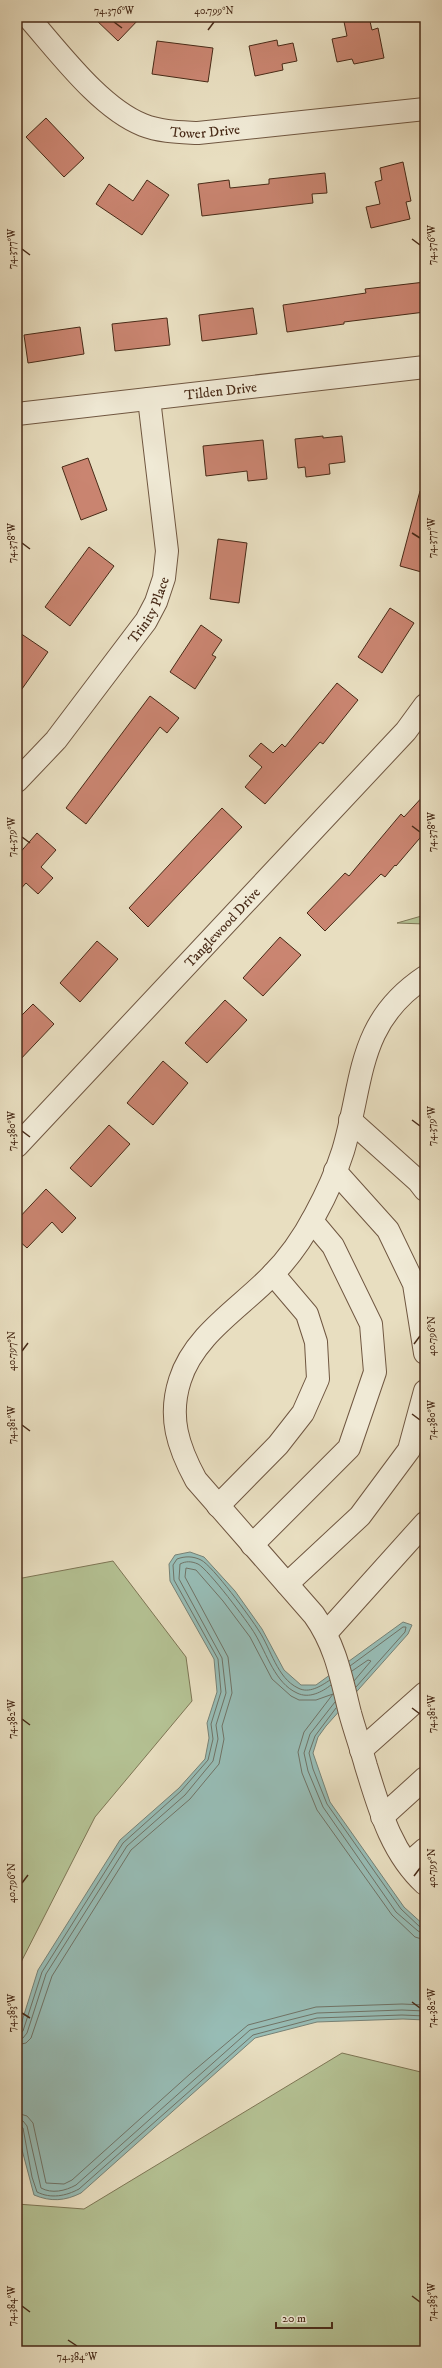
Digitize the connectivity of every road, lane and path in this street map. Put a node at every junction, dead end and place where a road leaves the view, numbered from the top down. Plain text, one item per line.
1 (28, 17) edge
2 (425, 109) edge
3 (425, 367) edge
4 (149, 399) junction
5 (17, 414) edge
6 (425, 705) edge
7 (17, 781) edge
8 (425, 977) edge
9 (350, 1120) junction
10 (17, 1146) edge
11 (335, 1171) junction
12 (425, 1190) edge
13 (312, 1221) junction
14 (273, 1274) junction
15 (425, 1353) edge
16 (425, 1391) edge
17 (218, 1506) junction
18 (425, 1523) edge
19 (252, 1545) junction
20 (287, 1584) junction
21 (327, 1632) junction
22 (425, 1694) edge
23 (361, 1750) junction
24 (425, 1778) edge
25 (382, 1817) junction
26 (425, 1849) edge
27 (408, 1864) junction
28 (425, 1884) edge

1 - 2 street, Tower Drive
3 - 4 street, Tilden Drive
4 - 5 street, Tilden Drive
4 - 7 street, Trinity Place
6 - 10 street, Tanglewood Drive
8 - 9 street
9 - 11 street
9 - 12 street
11 - 13 street
11 - 15 street
13 - 14 street
13 - 19 street
14 - 17 street
14 - 17 street
16 - 20 street
17 - 19 street
18 - 21 street
19 - 20 street
20 - 21 street
21 - 23 street
22 - 23 street
23 - 25 street
24 - 25 street
25 - 27 street
26 - 27 street
27 - 28 street

